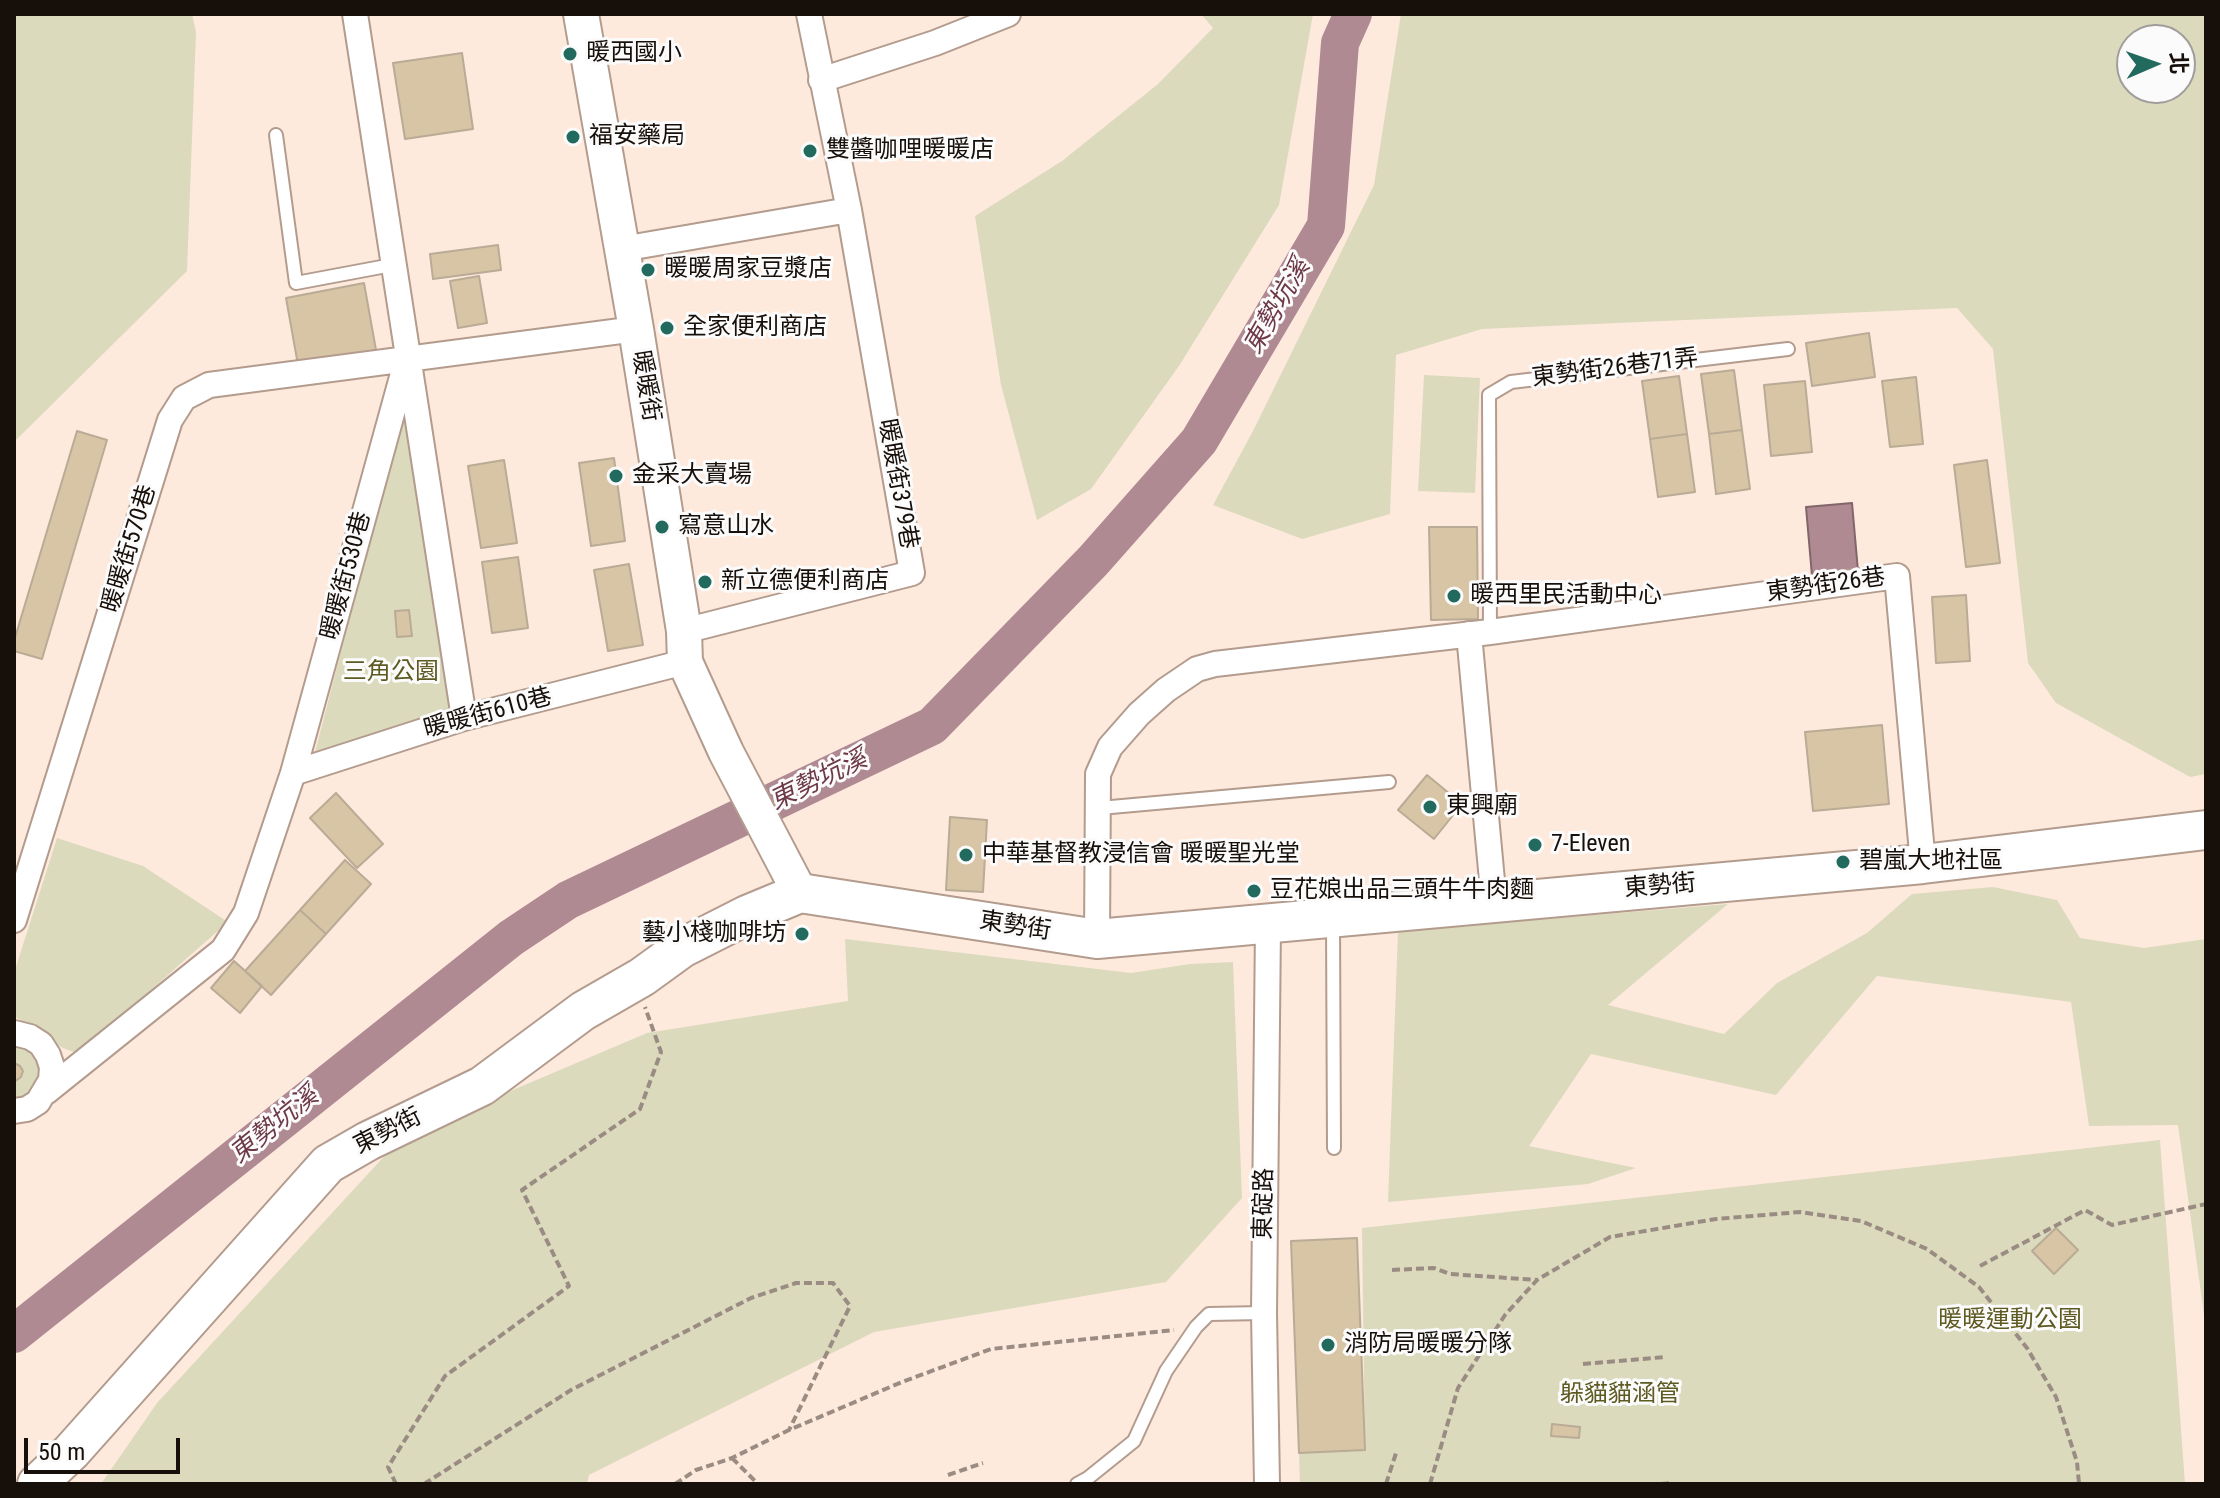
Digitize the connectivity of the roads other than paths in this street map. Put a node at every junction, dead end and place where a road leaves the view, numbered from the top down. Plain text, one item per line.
1 (355, 14) edge
2 (581, 14) edge
3 (809, 14) edge
4 (1008, 14) edge
5 (821, 80) junction
6 (276, 135) dead end
7 (849, 210) junction
8 (622, 249) junction
9 (392, 265) junction
10 (636, 329) junction
11 (1788, 349) dead end
12 (407, 359) junction
13 (1480, 633) junction
14 (685, 646) junction
15 (464, 718) junction
16 (293, 773) junction
17 (1389, 782) dead end
18 (1100, 808) junction
19 (2206, 830) edge
20 (1923, 864) junction
21 (794, 880) junction
22 (1494, 902) junction
23 (1333, 918) junction
24 (14, 920) edge
25 (1268, 925) junction
26 (1097, 939) junction
27 (14, 1033) edge
28 (46, 1092) junction
29 (18, 1113) edge
30 (1334, 1148) dead end
31 (1264, 1313) junction
32 (37, 1484) edge
33 (1077, 1484) edge
34 (1267, 1484) edge

1 - 9 street, 暖暖街530巷
2 - 8 street, 暖暖街
3 - 5 street, 暖暖街379巷
4 - 5 street
5 - 7 street, 暖暖街379巷
6 - 9 lane
7 - 8 street
7 - 14 street, 暖暖街379巷
8 - 10 street, 暖暖街
9 - 12 street, 暖暖街530巷
10 - 12 street, 暖暖街570巷
10 - 14 street, 暖暖街
11 - 13 lane, 東勢街26巷71弄
12 - 15 street
12 - 16 street, 暖暖街530巷
12 - 24 street, 暖暖街570巷
13 - 18 street, 東勢街26巷
13 - 20 street, 東勢街26巷
13 - 22 street
14 - 15 street, 暖暖街610巷
14 - 21 street, 暖暖街
15 - 16 street, 暖暖街610巷
16 - 28 street, 暖暖街530巷
17 - 18 lane
18 - 26 street, 東勢街26巷
19 - 20 main road, 東勢街
20 - 22 main road, 東勢街
21 - 26 main road, 東勢街
21 - 32 main road, 東勢街
22 - 23 main road, 東勢街
23 - 25 main road, 東勢街
23 - 30 lane
25 - 26 main road, 東勢街
25 - 31 street, 東碇路
27 - 28 street
28 - 29 street, 暖暖街530巷
31 - 33 lane
31 - 34 street, 東碇路

